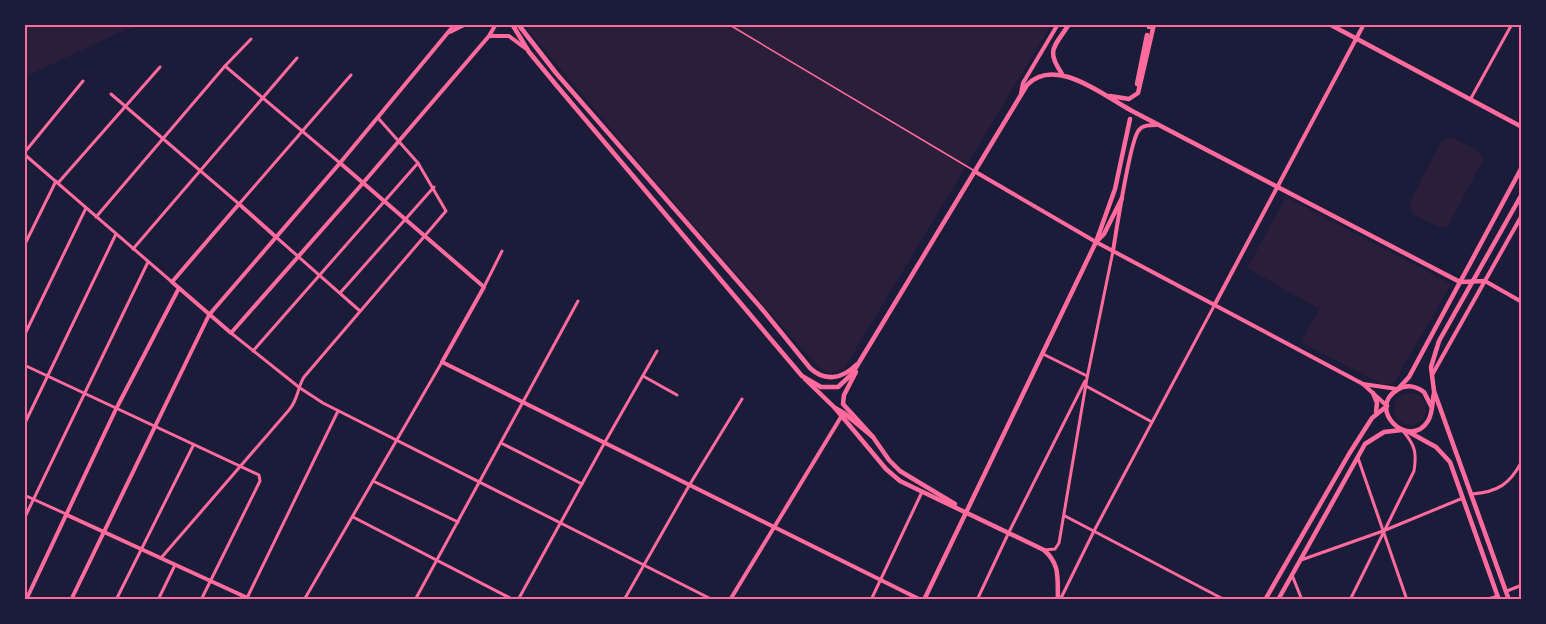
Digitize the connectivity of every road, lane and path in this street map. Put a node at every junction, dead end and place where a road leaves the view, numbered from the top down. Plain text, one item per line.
1 (455, 24) edge
2 (466, 24) edge
3 (496, 24) edge
4 (512, 24) edge
5 (518, 24) edge
6 (728, 24) edge
7 (1058, 24) edge
8 (1069, 24) edge
9 (1329, 24) edge
10 (1364, 24) edge
11 (1512, 24) edge
12 (1150, 25) edge
13 (449, 32) junction
14 (1147, 35) dead end
15 (489, 36) junction
16 (251, 39) dead end
17 (1357, 39) junction
18 (529, 52) junction
19 (297, 58) dead end
20 (225, 66) junction
21 (160, 67) dead end
22 (1062, 74) junction
23 (351, 75) dead end
24 (83, 81) dead end
25 (1137, 84) dead end
26 (1101, 93) junction
27 (111, 94) dead end
28 (1020, 96) junction
29 (263, 98) junction
30 (1470, 100) junction
31 (125, 106) junction
32 (378, 118) junction
33 (1130, 119) dead end
34 (1160, 126) junction
35 (1522, 127) edge
36 (303, 132) junction
37 (164, 139) junction
38 (400, 141) junction
39 (24, 153) edge
40 (418, 162) junction
41 (340, 163) junction
42 (1522, 167) edge
43 (200, 171) junction
44 (974, 171) junction
45 (57, 182) junction
46 (363, 183) junction
47 (1278, 186) junction
48 (434, 187) junction
49 (1522, 194) edge
50 (1122, 198) junction
51 (385, 202) junction
52 (239, 204) junction
53 (86, 208) junction
54 (1522, 215) edge
55 (96, 217) junction
56 (405, 220) junction
57 (116, 234) junction
58 (425, 236) junction
59 (276, 237) junction
60 (1096, 242) junction
61 (24, 246) edge
62 (133, 249) junction
63 (502, 251) dead end
64 (1113, 251) junction
65 (298, 256) junction
66 (148, 262) junction
67 (320, 275) junction
68 (1472, 281) junction
69 (1485, 281) junction
70 (172, 282) junction
71 (1460, 282) junction
72 (484, 287) junction
73 (179, 288) junction
74 (340, 293) junction
75 (578, 301) dead end
76 (1522, 302) edge
77 (1215, 304) junction
78 (360, 311) junction
79 (210, 313) junction
80 (231, 333) junction
81 (24, 336) edge
82 (253, 351) junction
83 (657, 351) dead end
84 (1042, 353) junction
85 (862, 359) junction
86 (442, 362) junction
87 (24, 365) edge
88 (47, 376) junction
89 (643, 376) junction
90 (802, 376) junction
91 (1432, 376) junction
92 (1087, 377) junction
93 (1363, 384) junction
94 (1086, 386) junction
95 (300, 388) junction
96 (1398, 390) junction
97 (1434, 391) junction
98 (1373, 393) junction
99 (84, 394) junction
100 (677, 395) dead end
101 (742, 399) dead end
102 (523, 402) junction
103 (1387, 406) junction
104 (1431, 406) junction
105 (835, 408) junction
106 (116, 409) junction
107 (338, 411) junction
108 (1443, 414) junction
109 (1375, 415) junction
110 (840, 417) junction
111 (1152, 422) junction
112 (24, 425) edge
113 (155, 428) junction
114 (1404, 430) junction
115 (873, 437) junction
116 (397, 440) junction
117 (605, 442) junction
118 (501, 443) junction
119 (194, 446) junction
120 (1358, 458) junction
121 (1522, 461) edge
122 (240, 467) junction
123 (373, 481) junction
124 (480, 482) junction
125 (582, 484) junction
126 (690, 484) junction
127 (922, 492) junction
128 (1472, 494) junction
129 (24, 495) edge
130 (1464, 498) junction
131 (34, 500) junction
132 (966, 512) junction
133 (67, 515) junction
134 (1064, 516) junction
135 (352, 517) junction
136 (24, 519) edge
137 (458, 522) junction
138 (560, 523) junction
139 (774, 526) junction
140 (1094, 531) junction
141 (1383, 531) junction
142 (104, 532) junction
143 (1009, 532) junction
144 (142, 549) junction
145 (1044, 550) junction
146 (161, 558) junction
147 (437, 560) junction
148 (1301, 560) junction
149 (175, 564) junction
150 (644, 565) junction
151 (1292, 575) junction
152 (210, 580) junction
153 (880, 580) junction
154 (1522, 585) edge
155 (1506, 591) junction
156 (1498, 598) edge
157 (248, 599) edge
158 (26, 600) edge
159 (71, 600) edge
160 (116, 600) edge
161 (158, 600) edge
162 (201, 600) edge
163 (304, 600) edge
164 (415, 600) edge
165 (516, 600) edge
166 (624, 600) edge
167 (713, 600) edge
168 (730, 600) edge
169 (871, 600) edge
170 (922, 600) edge
171 (977, 600) edge
172 (1059, 600) edge
173 (1225, 600) edge
174 (1265, 600) edge
175 (1278, 600) edge
176 (1302, 600) edge
177 (1350, 600) edge
178 (1407, 600) edge
179 (1485, 600) edge
180 (1509, 600) edge

1 - 13 street
2 - 13 street
3 - 15 street
4 - 18 main road
5 - 85 main road
6 - 44 lane
7 - 28 street
8 - 22 main road
9 - 17 main road
10 - 17 street
11 - 30 street
12 - 26 main road
13 - 32 street
14 - 25 main road
15 - 18 street
15 - 38 street
16 - 20 street
17 - 30 main road
17 - 47 street
18 - 90 main road
19 - 29 street
20 - 29 street
20 - 37 street
21 - 31 street
22 - 26 main road
22 - 28 main road
23 - 36 street
24 - 39 street
26 - 34 main road
27 - 31 street
28 - 44 main road
29 - 36 street
29 - 43 street
30 - 35 main road
31 - 37 street
31 - 45 street
32 - 38 street
32 - 41 street
33 - 60 main road
34 - 47 main road
34 - 50 street
36 - 41 street
36 - 52 street
37 - 43 street
37 - 55 street
38 - 40 street
38 - 46 street
39 - 45 street
40 - 48 street
40 - 51 street
41 - 46 street
41 - 59 street
42 - 71 main road
43 - 52 street
43 - 62 street
44 - 60 street
44 - 85 main road
45 - 53 street
45 - 61 street
46 - 51 street
46 - 65 street
47 - 71 main road
47 - 77 street
48 - 56 street
48 - 58 street
49 - 68 main road
50 - 60 main road
50 - 64 street
51 - 56 street
51 - 67 street
52 - 59 street
52 - 70 street
53 - 55 street
53 - 81 street
54 - 69 street
55 - 57 street
56 - 58 street
56 - 74 street
57 - 62 street
57 - 88 street
58 - 72 street
58 - 78 street
59 - 65 street
59 - 79 street
60 - 64 street
60 - 84 main road
62 - 66 street
63 - 72 street
64 - 77 street
64 - 92 street
65 - 67 street
65 - 80 street
66 - 70 street
66 - 99 street
67 - 74 street
67 - 82 street
68 - 69 main road
68 - 71 main road
68 - 91 main road
69 - 76 street
69 - 91 street
70 - 73 street
71 - 96 main road
72 - 86 street
73 - 79 street
73 - 106 street
74 - 78 street
75 - 102 street
77 - 93 street
77 - 111 street
78 - 95 street
79 - 80 street
79 - 113 street
80 - 82 street
82 - 95 street
83 - 89 street
84 - 92 street
84 - 132 main road
85 - 90 main road
85 - 115 main road
86 - 102 street
86 - 116 street
87 - 88 street
88 - 99 street
88 - 112 street
89 - 100 street
89 - 117 street
90 - 105 main road
91 - 97 main road
92 - 94 street
92 - 143 street
93 - 96 street
93 - 98 street
94 - 111 street
94 - 134 street
95 - 107 street
95 - 122 street
96 - 103 main road
96 - 104 main road
97 - 104 main road
97 - 108 main road
98 - 103 street
98 - 109 main road
99 - 106 street
99 - 131 street
101 - 126 street
102 - 117 street
102 - 118 street
103 - 109 main road
103 - 114 main road
104 - 108 main road
104 - 114 main road
105 - 110 main road
105 - 115 main road
106 - 113 street
106 - 133 street
107 - 116 street
107 - 157 street
108 - 128 main road
109 - 174 main road
110 - 127 main road
110 - 139 street
111 - 140 street
113 - 119 street
113 - 142 street
114 - 120 main road
114 - 130 main road
114 - 141 street
115 - 132 main road
116 - 123 street
116 - 124 street
117 - 125 street
117 - 126 street
118 - 124 street
118 - 125 street
119 - 122 street
119 - 144 street
120 - 141 street
120 - 148 main road
121 - 128 street
122 - 146 street
122 - 152 street
123 - 135 street
123 - 137 street
124 - 137 street
124 - 138 street
125 - 138 street
126 - 139 street
126 - 150 street
127 - 132 main road
127 - 153 street
128 - 155 main road
129 - 131 street
130 - 141 street
130 - 156 main road
131 - 133 street
131 - 136 street
132 - 143 main road
132 - 170 main road
133 - 142 street
133 - 158 street
134 - 140 street
134 - 145 street
135 - 147 street
135 - 163 street
137 - 147 street
138 - 150 street
138 - 165 street
139 - 153 street
139 - 168 street
140 - 172 street
140 - 173 street
141 - 148 street
141 - 177 street
141 - 178 street
142 - 144 street
142 - 159 street
143 - 145 main road
143 - 171 street
144 - 146 street
144 - 160 street
145 - 172 main road
146 - 149 street
147 - 164 street
147 - 165 street
148 - 151 main road
149 - 152 street
149 - 161 street
150 - 166 street
150 - 167 street
151 - 175 main road
151 - 176 street
152 - 157 street
152 - 162 street
153 - 169 street
153 - 170 street
154 - 155 street
155 - 180 main road
156 - 179 street

